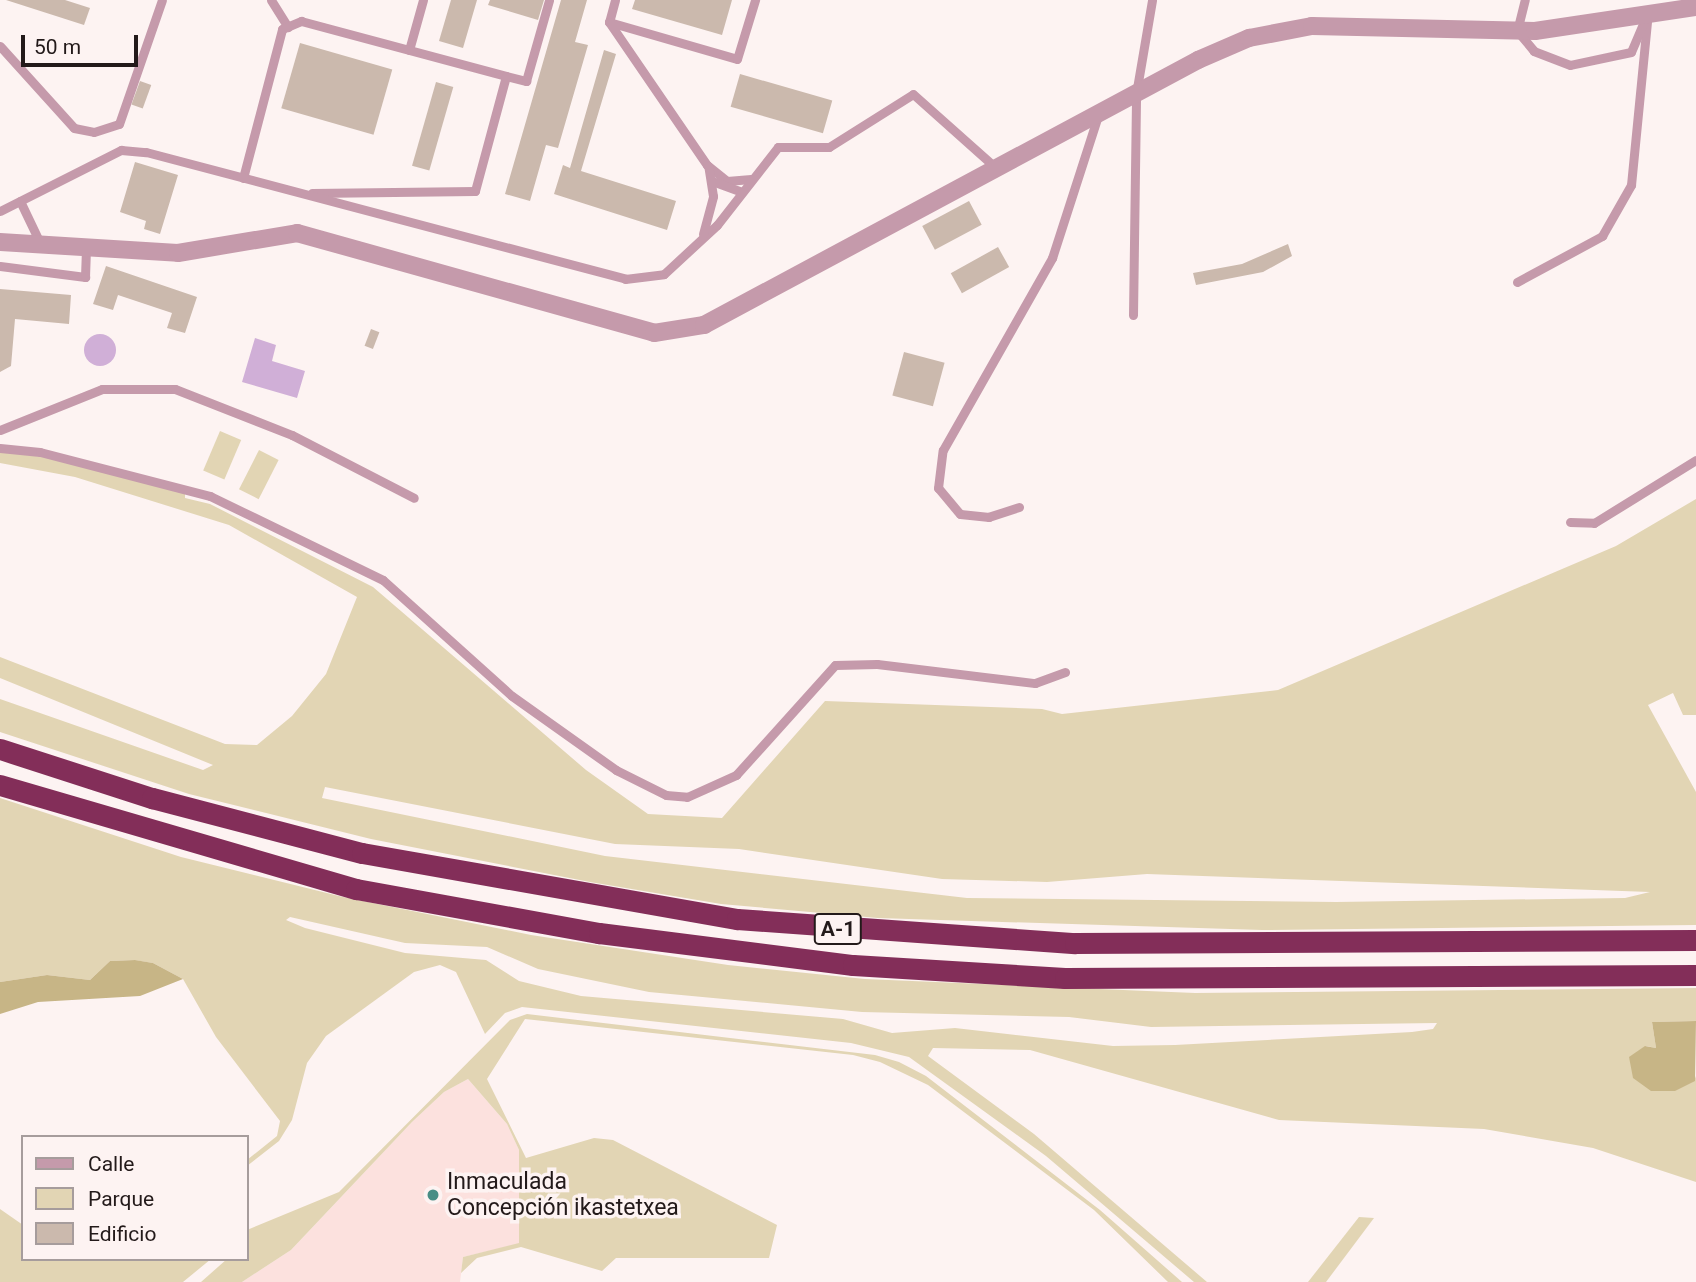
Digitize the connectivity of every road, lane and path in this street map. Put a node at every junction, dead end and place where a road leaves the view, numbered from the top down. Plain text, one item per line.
1 (162, 0) edge
2 (271, 0) edge
3 (423, 0) edge
4 (549, 0) edge
5 (615, 0) edge
6 (755, 0) edge
7 (1152, 0) edge
8 (1524, 1) edge
9 (1696, 7) edge
10 (1648, 12) junction
11 (609, 22) junction
12 (288, 27) junction
13 (1517, 30) junction
14 (0, 46) edge
15 (409, 50) junction
16 (506, 76) junction
17 (1136, 94) junction
18 (1098, 114) junction
19 (707, 165) junction
20 (997, 169) junction
21 (243, 178) junction
22 (753, 179) junction
23 (712, 181) junction
24 (742, 192) junction
25 (299, 193) junction
26 (20, 201) junction
27 (0, 211) edge
28 (700, 239) junction
29 (0, 242) edge
30 (40, 243) junction
31 (86, 247) junction
32 (0, 266) edge
33 (1517, 282) dead end
34 (1133, 315) dead end
35 (0, 430) edge
36 (0, 448) edge
37 (1696, 460) edge
38 (414, 498) dead end
39 (1019, 507) dead end
40 (1570, 522) dead end
41 (1065, 672) dead end
42 (0, 749) edge
43 (0, 785) edge
44 (1696, 940) edge
45 (1696, 975) edge

1 - 14 lane
2 - 12 lane
3 - 15 lane
4 - 16 lane
5 - 11 lane
6 - 11 lane
7 - 17 lane
8 - 13 lane
9 - 10 street
10 - 13 street
10 - 13 lane
10 - 33 lane
11 - 19 lane
12 - 15 lane
12 - 21 lane
13 - 17 street
15 - 16 lane
16 - 25 lane
17 - 18 street
17 - 34 lane
18 - 20 street
18 - 39 lane
19 - 22 lane
19 - 23 lane
20 - 22 lane
20 - 31 street
21 - 25 lane
21 - 26 lane
22 - 24 lane
23 - 24 lane
23 - 28 lane
24 - 28 lane
25 - 28 lane
26 - 27 lane
26 - 30 lane
29 - 30 street
30 - 31 street
31 - 32 lane
35 - 38 lane
36 - 41 lane
37 - 40 lane
42 - 44 highway, A-1
43 - 45 highway, A-1

